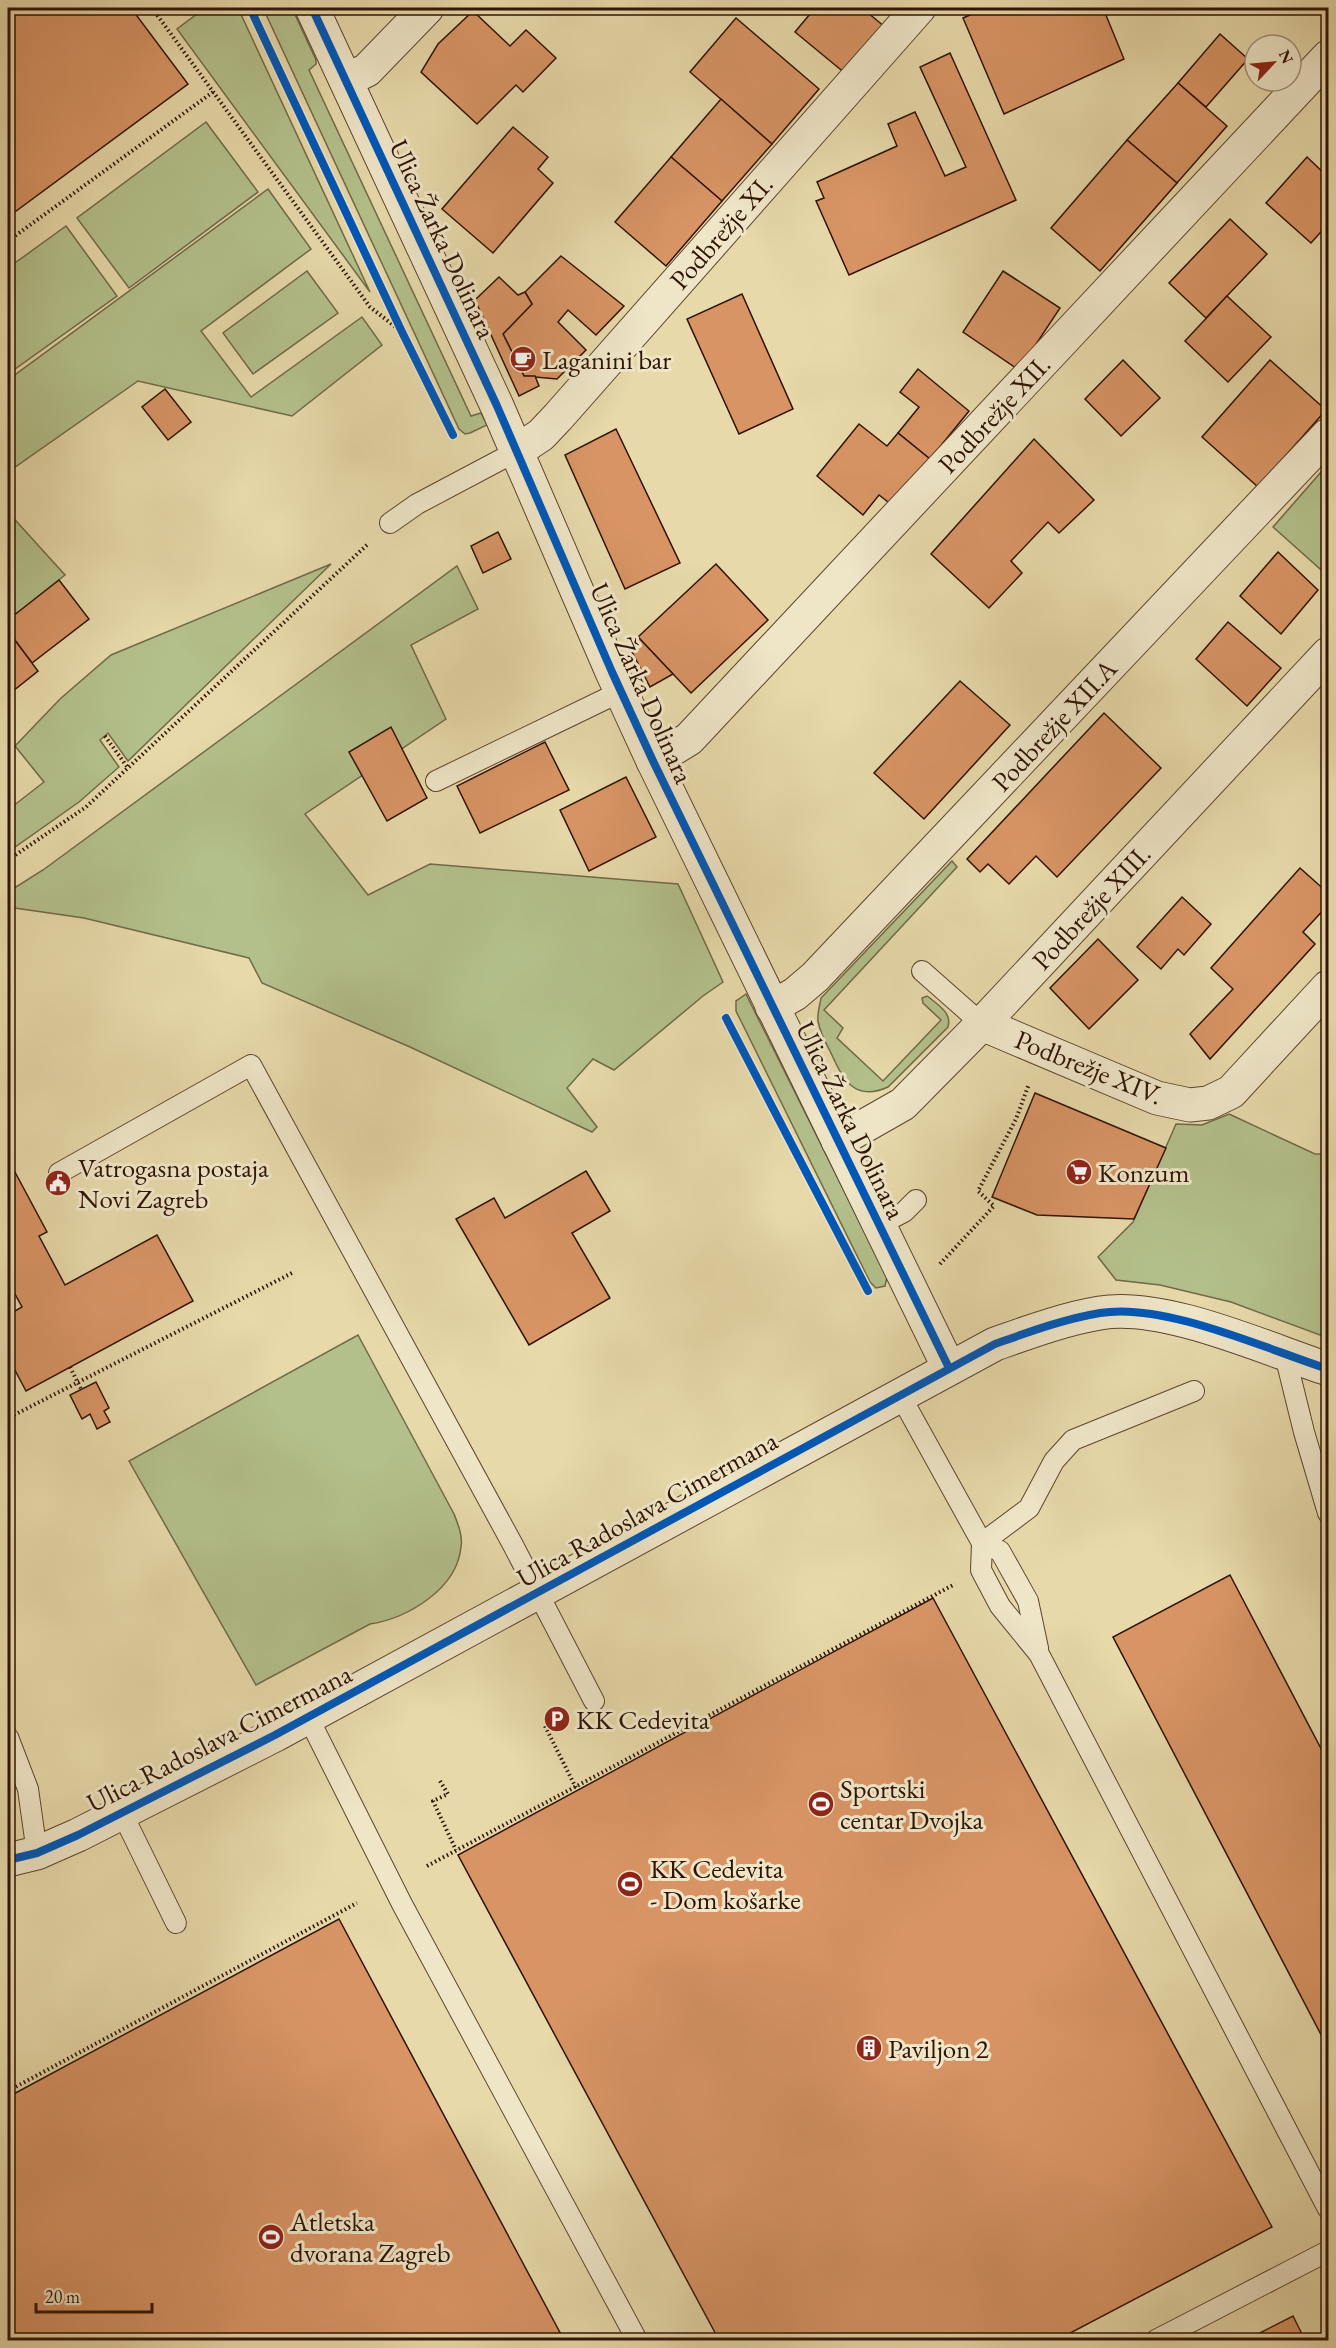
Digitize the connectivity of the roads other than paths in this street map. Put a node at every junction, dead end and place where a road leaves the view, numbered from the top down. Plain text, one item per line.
1 (312, 8) edge
2 (427, 8) edge
3 (919, 8) edge
4 (1329, 57) edge
5 (346, 80) junction
6 (1329, 435) edge
7 (517, 451) junction
8 (390, 523) road end
9 (1329, 654) edge
10 (621, 692) junction
11 (653, 761) junction
12 (436, 781) dead end
13 (922, 971) dead end
14 (1329, 987) edge
15 (772, 1007) junction
16 (982, 1024) junction
17 (838, 1141) junction
18 (59, 1173) dead end
19 (916, 1200) dead end
20 (879, 1225) junction
21 (1285, 1355) junction
22 (950, 1368) junction
23 (1329, 1369) edge
24 (1194, 1391) dead end
25 (900, 1395) junction
26 (1329, 1513) edge
27 (982, 1543) junction
28 (538, 1592) junction
29 (1039, 1654) junction
30 (594, 1701) dead end
31 (308, 1717) junction
32 (8, 1737) edge
33 (122, 1813) junction
34 (22, 1856) edge
35 (176, 1923) dead end
36 (1329, 2209) edge
37 (1329, 2250) edge
38 (637, 2340) edge
39 (1156, 2340) edge

1 - 5 street, Ulica Žarka Dolinara
2 - 5 street
3 - 7 street, Podbrežje XI.
4 - 11 street, Podbrežje XII.
5 - 7 street, Ulica Žarka Dolinara
6 - 15 street, Podbrežje XII.A
7 - 8 lane
7 - 10 street, Ulica Žarka Dolinara
9 - 16 street, Podbrežje XIII.
10 - 11 street, Ulica Žarka Dolinara
10 - 12 lane
11 - 15 street, Ulica Žarka Dolinara
13 - 16 lane
14 - 16 street, Podbrežje XIV.
15 - 17 street, Ulica Žarka Dolinara
16 - 17 street, Podbrežje XIII.
17 - 20 street, Ulica Žarka Dolinara
18 - 28 lane
19 - 20 lane
20 - 22 street, Ulica Žarka Dolinara
21 - 22 street, Ulica Radoslava Cimermana
21 - 23 street, Ulica Radoslava Cimermana
21 - 26 lane
22 - 25 street, Ulica Radoslava Cimermana
24 - 27 lane
25 - 27 lane
25 - 28 street, Ulica Radoslava Cimermana
27 - 29 lane
27 - 29 lane
28 - 30 lane
28 - 31 street, Ulica Radoslava Cimermana
29 - 36 lane
31 - 33 street, Ulica Radoslava Cimermana
31 - 38 lane
32 - 34 lane
33 - 34 street, Ulica Radoslava Cimermana
33 - 35 lane
37 - 39 lane

